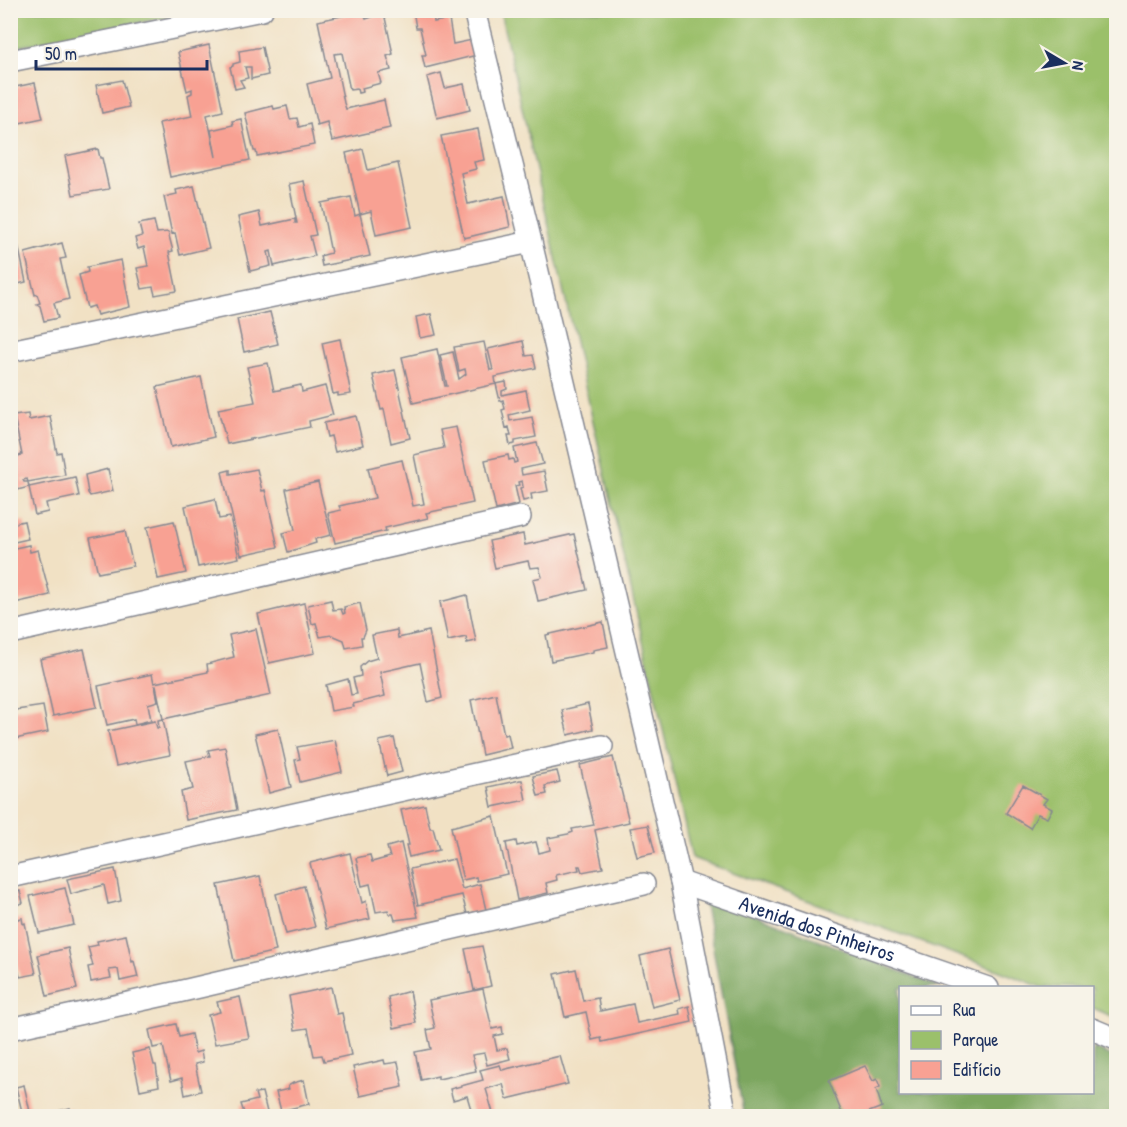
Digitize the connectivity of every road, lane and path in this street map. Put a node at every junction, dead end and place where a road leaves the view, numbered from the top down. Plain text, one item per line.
1 (262, 10) edge
2 (474, 10) edge
3 (10, 61) edge
4 (531, 242) junction
5 (10, 351) edge
6 (520, 517) dead end
7 (10, 633) edge
8 (602, 746) dead end
9 (10, 878) edge
10 (681, 882) junction
11 (644, 884) dead end
12 (985, 986) edge
13 (10, 1029) edge
14 (1094, 1030) edge
15 (1116, 1039) edge
16 (726, 1116) edge

1 - 3 street
2 - 4 street
4 - 5 street
4 - 10 street
6 - 7 street
8 - 9 street
10 - 12 street, Avenida dos Pinheiros
10 - 16 street
11 - 13 street
14 - 15 street

